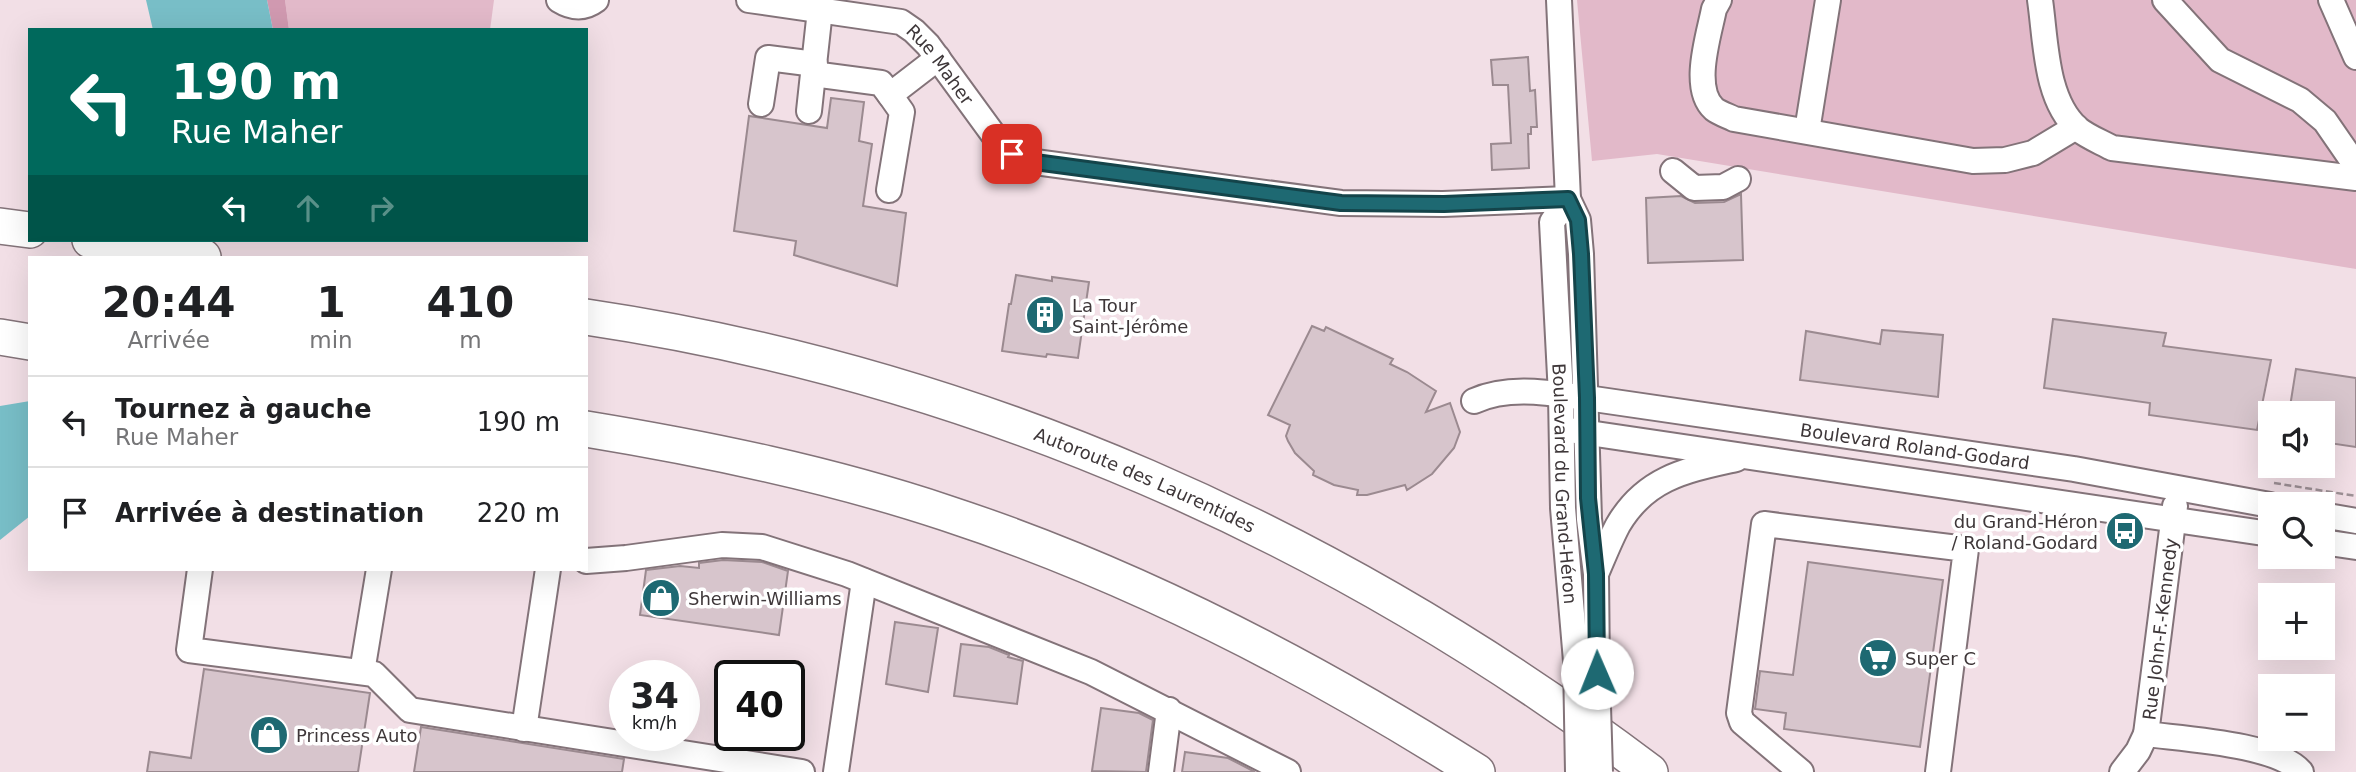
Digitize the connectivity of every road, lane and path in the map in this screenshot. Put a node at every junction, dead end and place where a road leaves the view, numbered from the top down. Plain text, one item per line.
1 (559, 0) edge
2 (596, 0) edge
3 (749, 0) edge
4 (1559, 0) edge
5 (1718, 0) edge
6 (1828, 0) edge
7 (2033, 0) edge
8 (2040, 0) edge
9 (2165, 0) edge
10 (2331, 0) edge
11 (820, 9) junction
12 (2356, 57) edge
13 (938, 58) junction
14 (814, 69) junction
15 (890, 94) junction
16 (761, 104) dead end
17 (809, 111) dead end
18 (2076, 127) junction
19 (1807, 131) junction
20 (2356, 166) edge
21 (1673, 171) dead end
22 (2356, 178) edge
23 (1738, 179) dead end
24 (889, 190) dead end
25 (1568, 199) junction
26 (0, 226) edge
27 (28, 230) edge
28 (103, 242) edge
29 (196, 256) edge
30 (588, 317) edge
31 (0, 337) edge
32 (28, 342) edge
33 (1561, 395) junction
34 (1587, 398) junction
35 (1474, 401) dead end
36 (588, 429) edge
37 (1562, 429) junction
38 (1587, 432) junction
39 (1750, 456) junction
40 (2299, 487) dead end
41 (2178, 488) junction
42 (2356, 496) edge
43 (2258, 503) edge
44 (2335, 517) edge
45 (2174, 519) junction
46 (2356, 521) edge
47 (2258, 532) edge
48 (2335, 544) edge
49 (2356, 547) edge
50 (588, 561) edge
51 (200, 571) edge
52 (379, 571) edge
53 (548, 571) edge
54 (1596, 574) junction
55 (864, 581) junction
56 (1586, 667) junction
57 (362, 673) junction
58 (1169, 710) junction
59 (524, 729) junction
60 (2146, 734) junction
61 (802, 772) edge
62 (836, 772) edge
63 (1161, 772) edge
64 (1288, 772) edge
65 (1477, 772) edge
66 (1578, 772) edge
67 (1600, 772) edge
68 (1650, 772) edge
69 (1801, 772) edge
70 (1938, 772) edge
71 (2122, 772) edge
72 (2301, 772) edge

1 - 2 street
3 - 11 street, Rue Maher
4 - 25 street, Boulevard du Grand-Héron
5 - 19 street
6 - 19 street
7 - 8 street
8 - 18 street
9 - 20 street
10 - 12 street
11 - 13 street, Rue Maher
11 - 14 street
13 - 15 street
13 - 25 street, Rue Maher
14 - 15 street
14 - 16 street
14 - 17 street
15 - 24 street
18 - 19 street
18 - 22 street
21 - 23 street
25 - 33 street, Boulevard du Grand-Héron
25 - 34 street, Boulevard du Grand-Héron
26 - 27 highway
28 - 29 highway
30 - 68 highway, Autoroute des Laurentides
31 - 32 highway
33 - 34 street, Boulevard Roland-Godard
33 - 35 street, Boulevard Roland-Godard
33 - 37 street, Boulevard du Grand-Héron
34 - 38 street, Boulevard du Grand-Héron
34 - 41 street, Boulevard Roland-Godard
36 - 65 highway
37 - 38 street, Boulevard Roland-Godard
37 - 56 street, Boulevard du Grand-Héron
38 - 39 street, Boulevard Roland-Godard
38 - 54 street, Boulevard du Grand-Héron
39 - 45 street, Boulevard Roland-Godard
39 - 54 street
40 - 42 path
41 - 43 street, Boulevard Roland-Godard
41 - 45 street, Rue John-F.-Kennedy
44 - 46 street
45 - 47 street, Boulevard Roland-Godard
45 - 60 street, Rue John-F.-Kennedy
48 - 49 street
50 - 55 street
51 - 57 street
52 - 57 street
53 - 59 street
54 - 56 street, Boulevard du Grand-Héron
55 - 58 street
55 - 62 street
56 - 66 street, Boulevard du Grand-Héron, bridge
56 - 67 street, Boulevard du Grand-Héron, bridge
57 - 59 street
58 - 63 street
58 - 64 street
59 - 61 street
60 - 71 street
60 - 72 street, Rue John-F.-Kennedy
69 - 70 street

